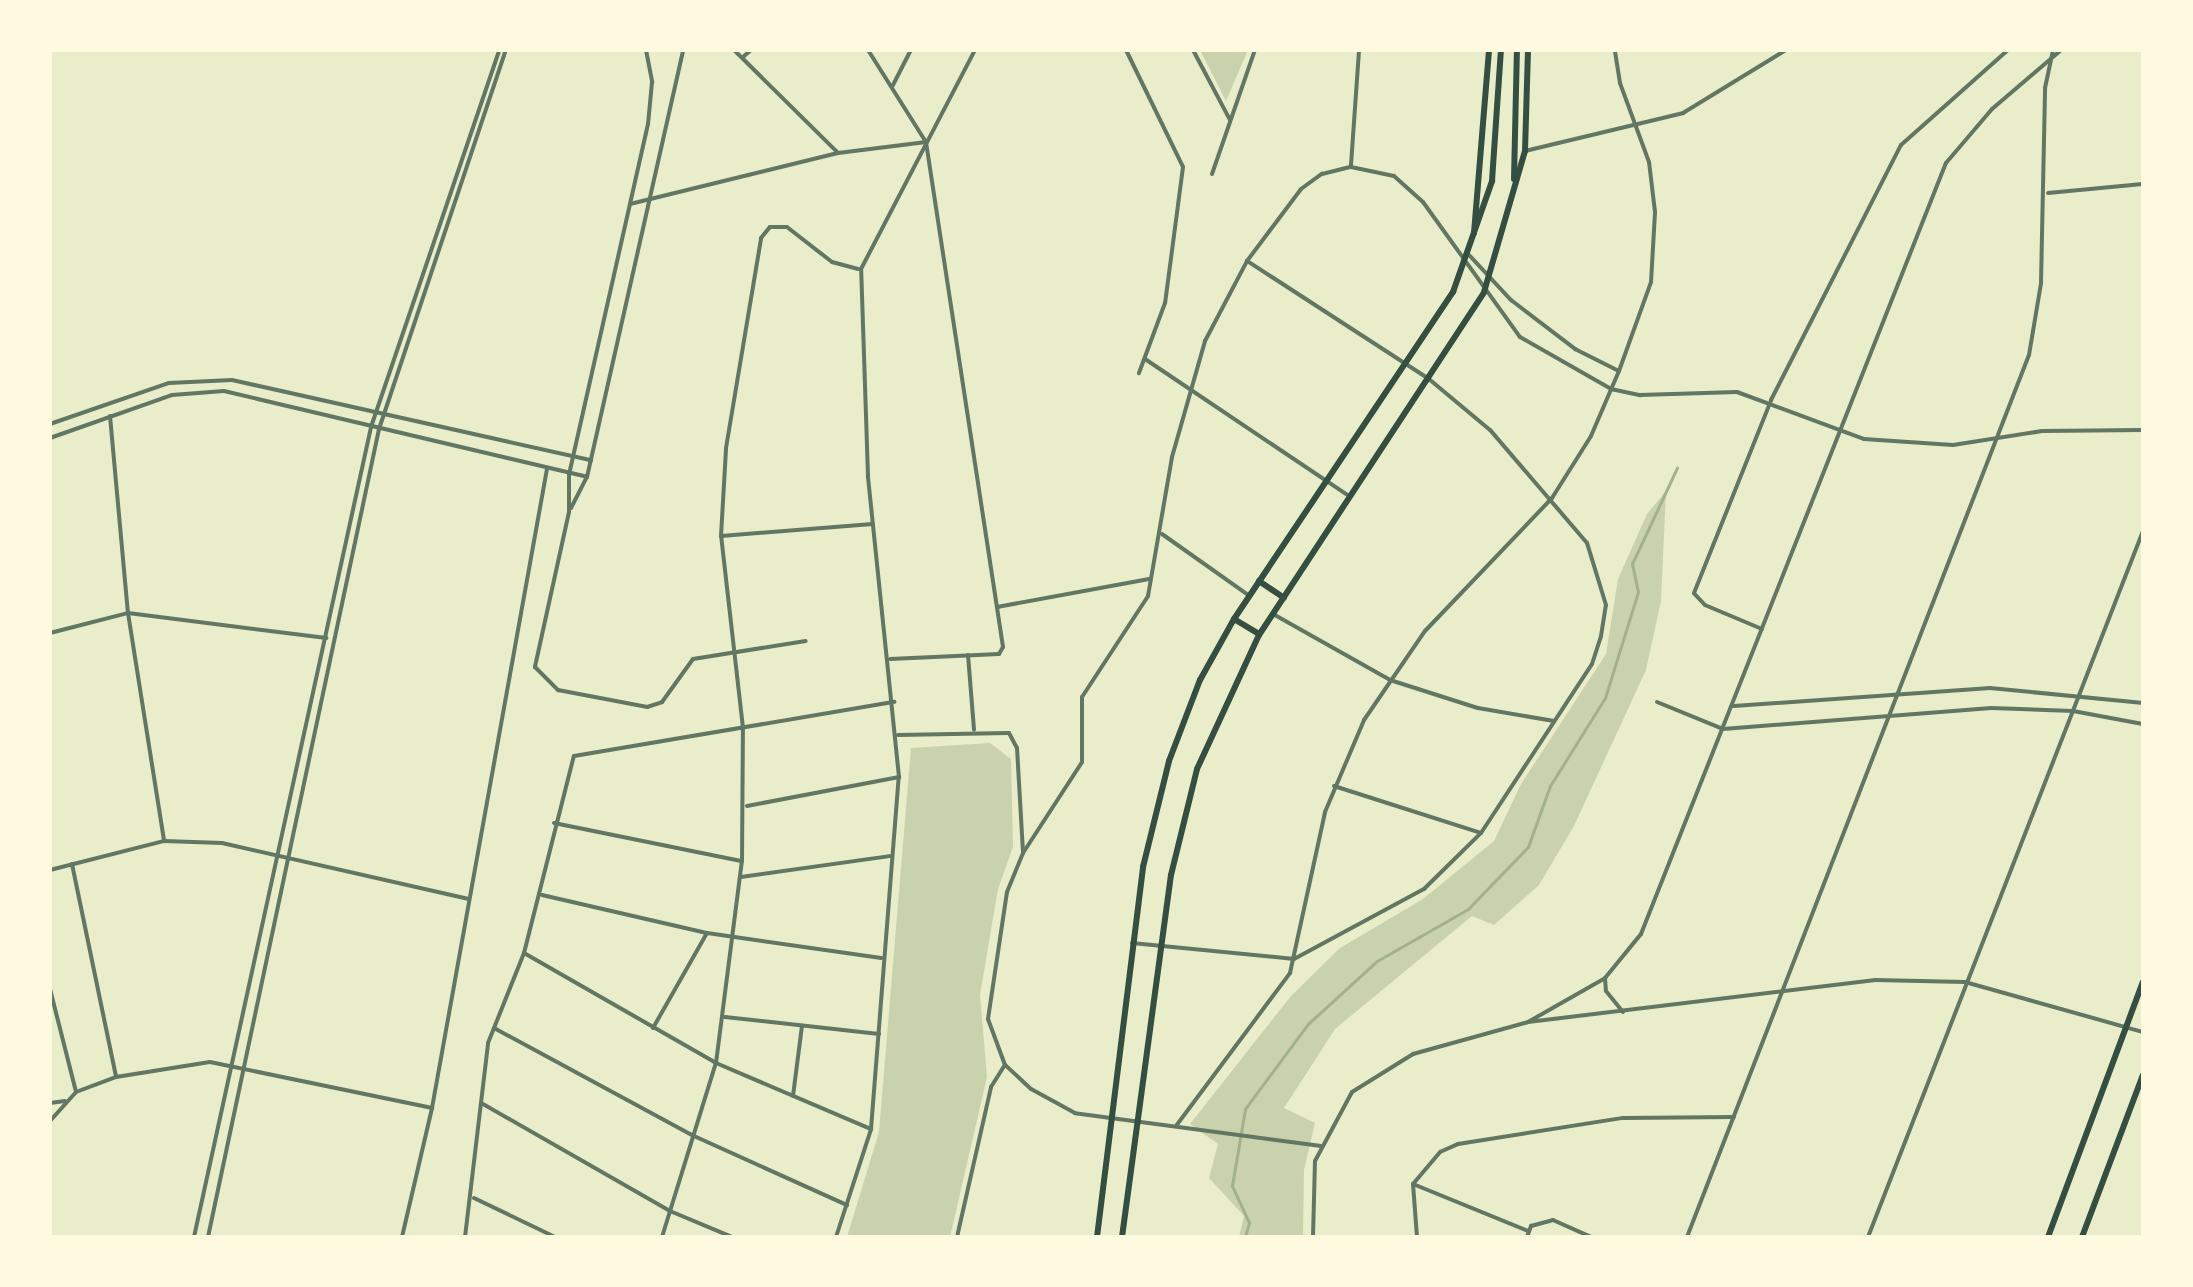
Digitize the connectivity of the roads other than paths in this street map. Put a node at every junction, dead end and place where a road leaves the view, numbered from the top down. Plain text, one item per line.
1 (503, 50) edge
2 (646, 50) edge
3 (683, 50) edge
4 (734, 50) edge
5 (751, 50) edge
6 (868, 50) edge
7 (912, 50) edge
8 (975, 50) edge
9 (1126, 50) edge
10 (1194, 50) edge
11 (1255, 50) edge
12 (1359, 50) edge
13 (1489, 50) edge
14 (1501, 50) edge
15 (1517, 50) edge
16 (1528, 50) edge
17 (1615, 50) edge
18 (1786, 50) edge
19 (2008, 50) edge
20 (2053, 50) edge
21 (2061, 50) edge
22 (743, 58) junction
23 (2051, 59) junction
24 (893, 85) junction
25 (1230, 120) junction
26 (1637, 128) junction
27 (926, 142) junction
28 (641, 150) junction
29 (1525, 151) junction
30 (838, 153) junction
31 (658, 154) junction
32 (1351, 167) junction
33 (1212, 174) dead end
34 (2143, 184) edge
35 (1515, 185) junction
36 (2048, 193) junction
37 (648, 200) junction
38 (630, 204) junction
39 (1473, 244) junction
40 (1469, 255) junction
41 (1247, 261) junction
42 (1464, 266) junction
43 (860, 269) junction
44 (1491, 276) junction
45 (1484, 292) junction
46 (1145, 359) junction
47 (1406, 365) junction
48 (1619, 371) junction
49 (1139, 373) dead end
50 (1429, 379) junction
51 (1188, 387) junction
52 (1611, 389) junction
53 (1771, 400) junction
54 (375, 413) junction
55 (383, 415) junction
56 (110, 416) junction
57 (50, 424) edge
58 (371, 426) junction
59 (379, 429) junction
60 (1841, 430) junction
61 (2143, 430) edge
62 (50, 438) edge
63 (2000, 439) junction
64 (572, 456) junction
65 (591, 460) junction
66 (547, 468) junction
67 (569, 474) junction
68 (587, 478) junction
69 (1328, 481) junction
70 (1351, 498) junction
71 (1552, 498) junction
72 (569, 512) junction
73 (873, 524) junction
74 (2143, 532) edge
75 (1162, 534) junction
76 (720, 536) junction
77 (1152, 579) junction
78 (1259, 581) junction
79 (1249, 595) junction
80 (1284, 598) junction
81 (997, 607) junction
82 (128, 613) junction
83 (1273, 614) junction
84 (1234, 619) junction
85 (1762, 629) junction
86 (50, 633) edge
87 (1260, 635) junction
88 (326, 638) junction
89 (806, 641) dead end
90 (736, 651) junction
91 (968, 654) junction
92 (890, 659) junction
93 (1390, 680) junction
94 (2080, 692) junction
95 (1898, 695) junction
96 (894, 702) junction
97 (1658, 702) dead end
98 (2143, 703) edge
99 (1732, 706) junction
100 (2073, 711) junction
101 (1888, 720) junction
102 (1554, 721) junction
103 (2143, 724) edge
104 (743, 728) junction
105 (1724, 728) junction
106 (974, 731) junction
107 (898, 736) junction
108 (899, 776) junction
109 (1334, 786) junction
110 (747, 806) junction
111 (554, 823) junction
112 (1482, 833) junction
113 (164, 840) junction
114 (1023, 853) junction
115 (278, 854) junction
116 (286, 856) junction
117 (890, 856) junction
118 (742, 861) junction
119 (72, 864) junction
120 (50, 870) edge
121 (740, 878) junction
122 (541, 894) junction
123 (469, 900) junction
124 (707, 933) junction
125 (732, 938) junction
126 (1132, 943) junction
127 (1160, 946) junction
128 (524, 953) junction
129 (881, 958) junction
130 (1294, 959) junction
131 (1605, 978) junction
132 (1965, 982) junction
133 (2143, 982) edge
134 (50, 989) edge
135 (1782, 992) junction
136 (1623, 1012) junction
137 (724, 1017) junction
138 (1528, 1022) junction
139 (802, 1026) junction
140 (2126, 1026) junction
141 (494, 1028) junction
142 (653, 1028) junction
143 (2143, 1032) edge
144 (879, 1034) junction
145 (716, 1062) junction
146 (1006, 1065) junction
147 (231, 1066) junction
148 (242, 1068) junction
149 (2143, 1075) edge
150 (116, 1077) junction
151 (76, 1092) junction
152 (792, 1098) junction
153 (64, 1101) junction
154 (50, 1103) edge
155 (483, 1104) junction
156 (432, 1108) junction
157 (1734, 1117) junction
158 (1113, 1120) junction
159 (50, 1121) edge
160 (1138, 1123) junction
161 (1176, 1126) junction
162 (870, 1130) junction
163 (694, 1136) junction
164 (1320, 1146) junction
165 (1413, 1184) junction
166 (474, 1198) junction
167 (847, 1205) junction
168 (670, 1212) junction
169 (1527, 1234) edge
170 (194, 1237) edge
171 (208, 1237) edge
172 (402, 1237) edge
173 (465, 1237) edge
174 (555, 1237) edge
175 (662, 1237) edge
176 (732, 1237) edge
177 (836, 1237) edge
178 (957, 1237) edge
179 (1097, 1237) edge
180 (1122, 1237) edge
181 (1314, 1237) edge
182 (1417, 1237) edge
183 (1591, 1237) edge
184 (1687, 1237) edge
185 (1868, 1237) edge
186 (2048, 1237) edge
187 (2082, 1237) edge

1 - 54 street
1 - 55 street
2 - 28 street
3 - 31 street
4 - 22 street
5 - 22 street
6 - 24 street
7 - 24 street
8 - 27 street
9 - 46 street
10 - 25 street
11 - 25 street
12 - 32 street
13 - 39 main road
14 - 39 main road
15 - 35 main road
16 - 29 main road
17 - 26 street
18 - 26 street
19 - 53 street
20 - 23 street
21 - 23 street
22 - 30 street
23 - 36 street
23 - 60 street
24 - 27 street
25 - 33 street
26 - 29 street
26 - 48 street
27 - 30 street
27 - 43 street
27 - 81 street
28 - 31 street
28 - 38 street
29 - 35 main road
30 - 37 street
31 - 37 street
32 - 41 street
32 - 42 street
34 - 36 street
35 - 44 main road
36 - 63 street
37 - 38 street
37 - 65 street
38 - 64 street
39 - 40 main road
40 - 42 main road
40 - 44 street
41 - 47 street
41 - 51 street
42 - 45 street
42 - 47 main road
43 - 73 street
43 - 76 street
44 - 45 main road
44 - 48 street
45 - 50 main road
45 - 52 street
46 - 49 street
46 - 51 street
47 - 50 street
47 - 69 main road
48 - 52 street
50 - 70 main road
50 - 71 street
51 - 69 street
51 - 75 street
52 - 53 street
52 - 71 street
53 - 60 street
53 - 85 street
54 - 55 street
54 - 57 street
54 - 58 street
55 - 59 street
55 - 64 street
56 - 58 street
56 - 62 street
56 - 82 street
58 - 59 street
58 - 88 street
59 - 66 street
59 - 116 street
60 - 63 street
60 - 85 street
61 - 63 street
63 - 95 street
64 - 65 street
64 - 67 street
65 - 68 street
66 - 67 street
66 - 123 street
67 - 68 street
67 - 72 street
68 - 72 street
69 - 70 street
69 - 78 main road
70 - 80 main road
71 - 93 street
71 - 102 street
72 - 90 street
73 - 76 street
73 - 92 street
74 - 94 street
75 - 77 street
75 - 79 street
76 - 90 street
77 - 81 street
77 - 114 street
78 - 79 main road
78 - 80 main road
79 - 84 main road
80 - 83 main road
81 - 91 street
82 - 86 street
82 - 88 street
82 - 113 street
83 - 87 main road
83 - 93 street
84 - 87 main road
84 - 126 main road
85 - 99 street
87 - 127 main road
88 - 115 street
89 - 90 street
90 - 104 street
91 - 92 street
91 - 106 street
92 - 96 street
93 - 102 street
93 - 109 street
94 - 95 street
94 - 98 street
94 - 100 street
95 - 99 street
95 - 101 street
96 - 104 street
96 - 107 street
97 - 105 street
99 - 105 street
100 - 101 street
100 - 103 street
100 - 132 street
101 - 105 street
101 - 135 street
102 - 112 street
104 - 110 street
104 - 111 street
105 - 131 street
106 - 107 street
106 - 114 street
107 - 108 street
108 - 110 street
108 - 117 street
109 - 112 street
109 - 130 street
110 - 118 street
111 - 118 street
111 - 122 street
112 - 130 street
113 - 115 street
113 - 119 street
114 - 146 street
115 - 116 street
115 - 147 street
116 - 123 street
116 - 148 street
117 - 121 street
117 - 129 street
118 - 121 street
119 - 120 street
119 - 150 street
121 - 125 street
122 - 124 street
122 - 128 street
123 - 156 street
124 - 125 street
124 - 142 street
125 - 129 street
125 - 137 street
126 - 127 street
126 - 158 main road
127 - 130 street
127 - 160 main road
128 - 141 street
128 - 142 street
129 - 144 street
130 - 161 street
131 - 136 street
131 - 138 street
132 - 135 street
132 - 140 street
132 - 185 street
133 - 140 main road
134 - 151 street
135 - 136 street
135 - 157 street
136 - 138 street
137 - 139 street
137 - 145 street
138 - 164 street
139 - 144 street
139 - 152 street
140 - 143 street
140 - 186 main road
141 - 155 street
141 - 163 street
142 - 145 street
144 - 162 street
145 - 152 street
145 - 163 street
146 - 158 street
146 - 178 street
147 - 148 street
147 - 150 street
147 - 170 street
148 - 156 street
148 - 171 street
149 - 187 main road
150 - 151 street
151 - 153 street
152 - 162 street
153 - 154 street
153 - 159 street
155 - 166 street
155 - 168 street
156 - 172 street
157 - 165 street
157 - 184 street
158 - 160 street
158 - 179 main road
160 - 161 street
160 - 180 main road
161 - 164 street
162 - 167 street
163 - 167 street
163 - 168 street
164 - 181 street
165 - 169 street
165 - 182 street
166 - 173 street
166 - 174 street
167 - 177 street
168 - 175 street
168 - 176 street
169 - 183 street

